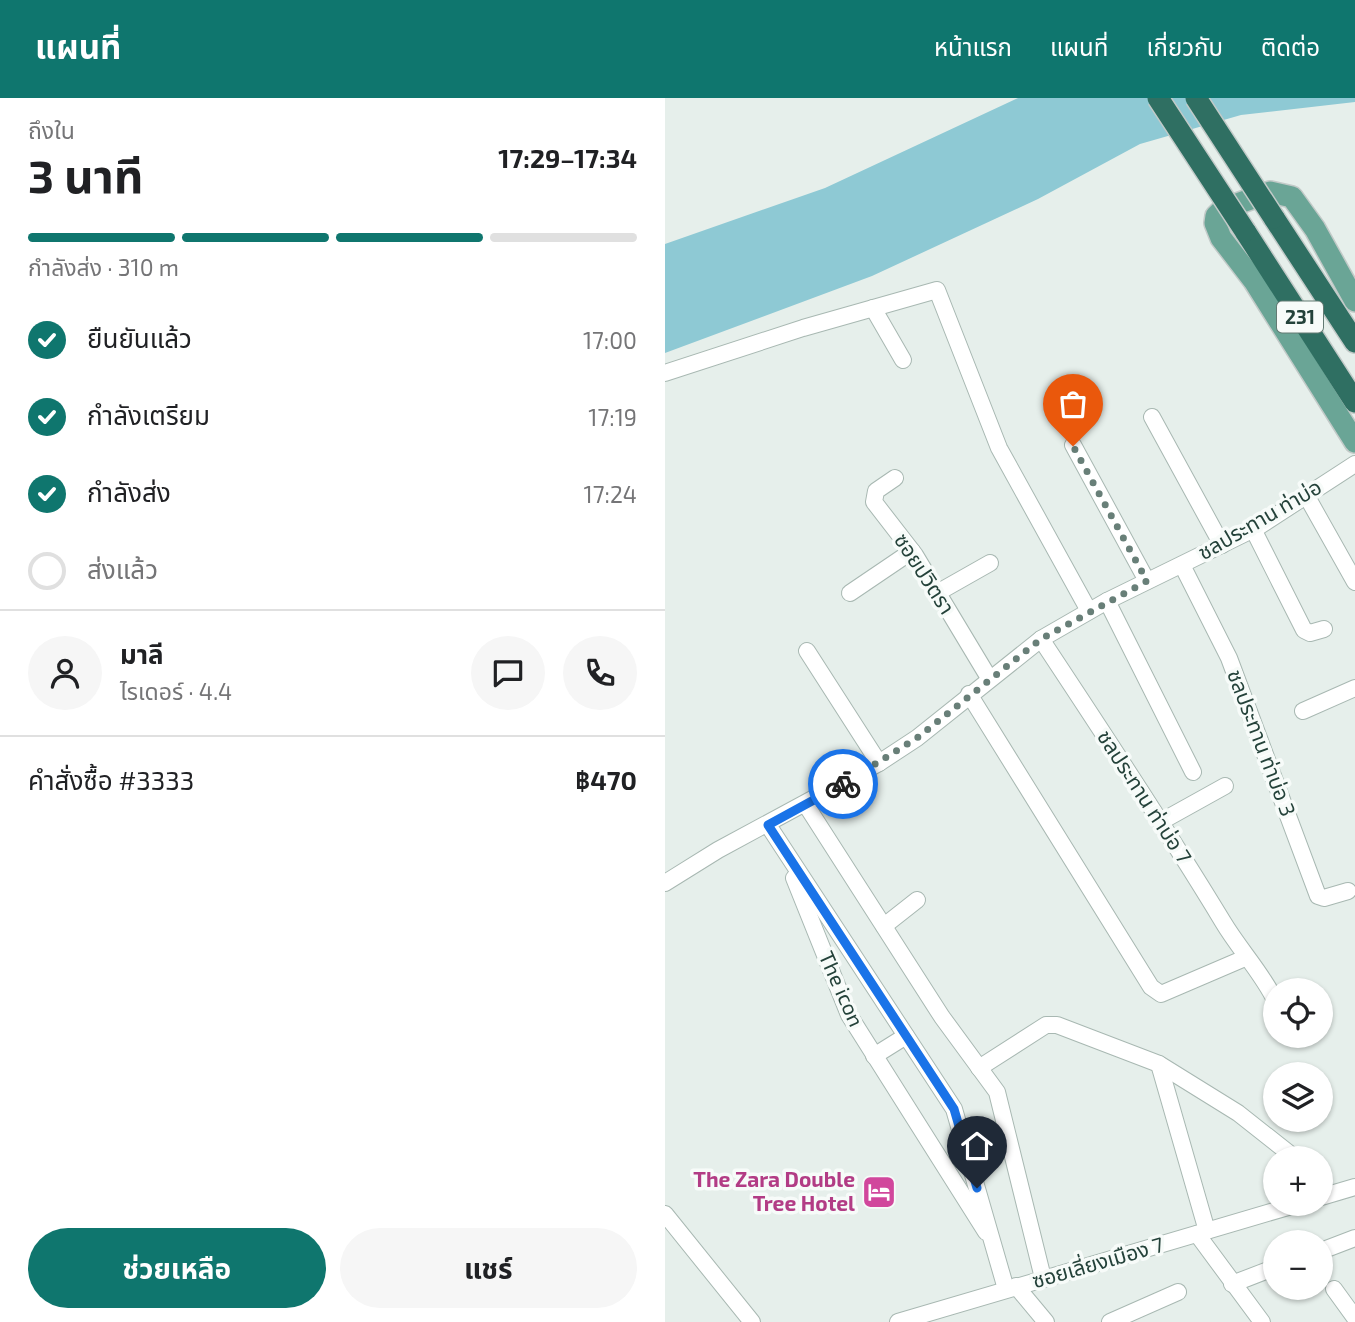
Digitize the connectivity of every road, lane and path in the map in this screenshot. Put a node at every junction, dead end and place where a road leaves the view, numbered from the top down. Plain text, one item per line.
1 (1158, 98) edge
2 (1196, 98) edge
3 (1355, 301) edge
4 (873, 308) junction
5 (1355, 342) edge
6 (903, 360) dead end
7 (665, 373) edge
8 (1355, 402) edge
9 (1152, 417) dead end
10 (1355, 442) edge
11 (1073, 446) dead end
12 (1355, 464) edge
13 (895, 478) dead end
14 (1306, 495) junction
15 (1253, 529) junction
16 (1222, 545) junction
17 (912, 551) junction
18 (990, 563) dead end
19 (1182, 565) junction
20 (1147, 581) junction
21 (1355, 582) edge
22 (850, 593) dead end
23 (937, 593) junction
24 (1107, 601) junction
25 (1089, 611) junction
26 (1324, 629) dead end
27 (1041, 639) junction
28 (807, 651) dead end
29 (989, 678) junction
30 (1355, 688) edge
31 (969, 694) junction
32 (1303, 711) dead end
33 (879, 763) junction
34 (1193, 772) dead end
35 (1225, 786) dead end
36 (806, 805) junction
37 (1162, 821) junction
38 (768, 825) junction
39 (779, 843) junction
40 (665, 883) edge
41 (1348, 891) dead end
42 (916, 900) dead end
43 (884, 926) junction
44 (1245, 957) junction
45 (1263, 980) edge
46 (906, 1036) junction
47 (874, 1056) junction
48 (1159, 1064) junction
49 (979, 1068) junction
50 (1280, 1146) edge
51 (1355, 1187) edge
52 (1333, 1192) edge
53 (665, 1214) edge
54 (1263, 1215) edge
55 (1202, 1233) junction
56 (1355, 1238) edge
57 (992, 1241) junction
58 (1333, 1246) edge
59 (1263, 1273) edge
60 (1042, 1278) junction
61 (1232, 1284) junction
62 (1011, 1287) junction
63 (1334, 1289) dead end
64 (1178, 1292) dead end
65 (1355, 1318) edge
66 (751, 1322) edge
67 (900, 1322) edge
68 (1046, 1322) edge
69 (1110, 1322) edge
70 (1262, 1322) edge

1 - 8 highway, 231, bridge
2 - 5 highway, 231, bridge
3 - 10 main road
4 - 6 street
4 - 7 street
4 - 25 street
9 - 16 street
11 - 20 street
12 - 14 street, ชลประทาน ท่าบ่อ
13 - 17 street, ซอยปวิตรา
14 - 15 street, ชลประทาน ท่าบ่อ
14 - 21 street
15 - 16 street, ชลประทาน ท่าบ่อ
15 - 26 street
16 - 19 street, ชลประทาน ท่าบ่อ
17 - 22 street
17 - 23 street, ซอยปวิตรา
18 - 23 street
19 - 20 street, ชลประทาน ท่าบ่อ
19 - 41 street, ชลประทาน ท่าบ่อ 3
20 - 24 street, ชลประทาน ท่าบ่อ
23 - 29 street, ซอยปวิตรา
24 - 25 street, ชลประทาน ท่าบ่อ
24 - 34 street
25 - 27 street, ชลประทาน ท่าบ่อ
27 - 29 street, ชลประทาน ท่าบ่อ
27 - 37 street, ชลประทาน ท่าบ่อ 7
28 - 33 street
29 - 31 street, ชลประทาน ท่าบ่อ
30 - 32 street
31 - 33 street, ชลประทาน ท่าบ่อ
31 - 44 street
33 - 36 street, ชลประทาน ท่าบ่อ
35 - 37 street
36 - 38 street, ชลประทาน ท่าบ่อ
36 - 43 street
37 - 44 street, ชลประทาน ท่าบ่อ 7
38 - 39 street, The icon
38 - 40 street, ชลประทาน ท่าบ่อ
39 - 46 street, The icon
39 - 47 street, The icon
42 - 43 street
43 - 49 street
44 - 45 street, ชลประทาน ท่าบ่อ 7
46 - 47 street
46 - 57 street, The icon
47 - 57 street, The icon
48 - 49 street
48 - 50 street
48 - 55 street
49 - 60 street
51 - 52 street
53 - 66 street
54 - 55 street, ซอยเลี่ยงเมือง 7
55 - 60 street, ซอยเลี่ยงเมือง 7
55 - 61 street
56 - 58 street
57 - 62 street, The icon
59 - 61 street
60 - 62 street, ซอยเลี่ยงเมือง 7
61 - 70 street
62 - 67 street, ซอยเลี่ยงเมือง 7
62 - 68 street
63 - 65 street
64 - 69 street

